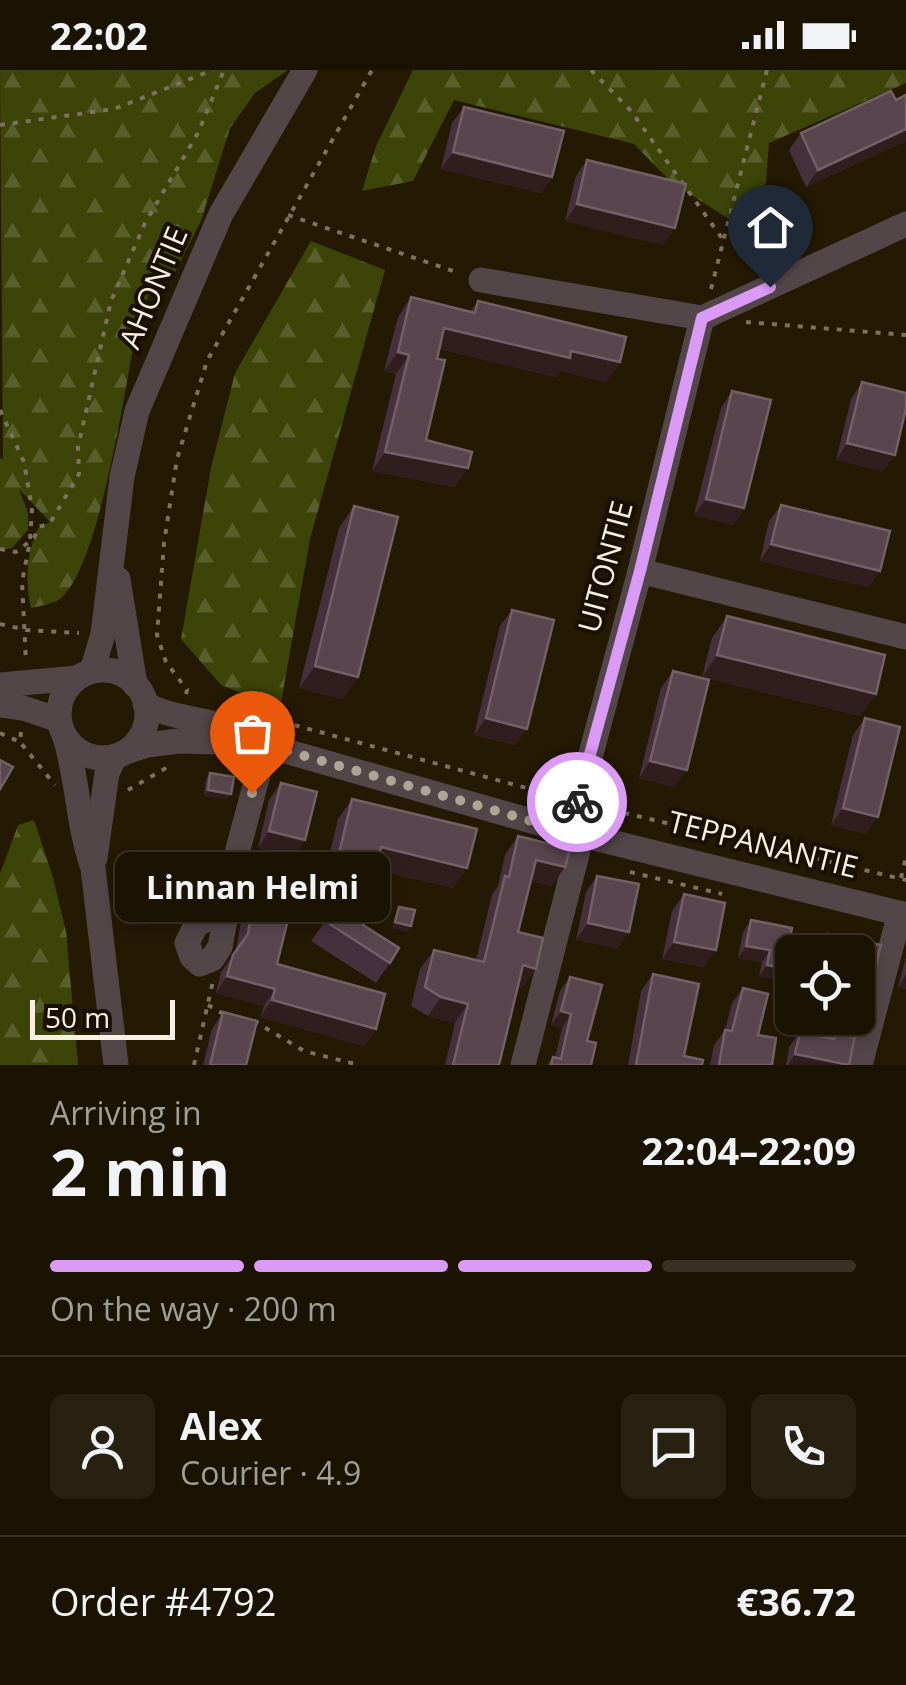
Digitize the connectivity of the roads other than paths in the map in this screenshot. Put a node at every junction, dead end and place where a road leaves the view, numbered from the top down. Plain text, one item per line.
1 (305, 70) edge
2 (906, 224) edge
3 (481, 280) road end
4 (702, 318) junction
5 (640, 571) junction
6 (115, 635) junction
7 (906, 638) edge
8 (84, 674) junction
9 (0, 685) edge
10 (140, 694) junction
11 (0, 705) edge
12 (62, 728) junction
13 (181, 730) junction
14 (261, 744) junction
15 (119, 755) junction
16 (576, 833) junction
17 (93, 868) junction
18 (903, 914) edge
19 (220, 947) road end
20 (116, 1065) edge
21 (523, 1065) edge
22 (860, 1065) edge

1 - 6 street, AHONTIE
2 - 4 street
3 - 4 street
4 - 5 street, UITONTIE
5 - 7 street
5 - 16 street, UITONTIE
6 - 8 street, AHONTIE
6 - 10 street, AHONTIE
8 - 9 street
8 - 10 street
8 - 12 street
10 - 13 street, TEPPANANTIE
10 - 15 street
11 - 12 street
12 - 15 street
12 - 17 street
13 - 14 street, TEPPANANTIE
13 - 15 street, TEPPANANTIE
14 - 16 street, TEPPANANTIE
14 - 19 street
15 - 17 street
16 - 18 street, TEPPANANTIE
16 - 21 street, UITONTIE
17 - 20 street
18 - 22 street

